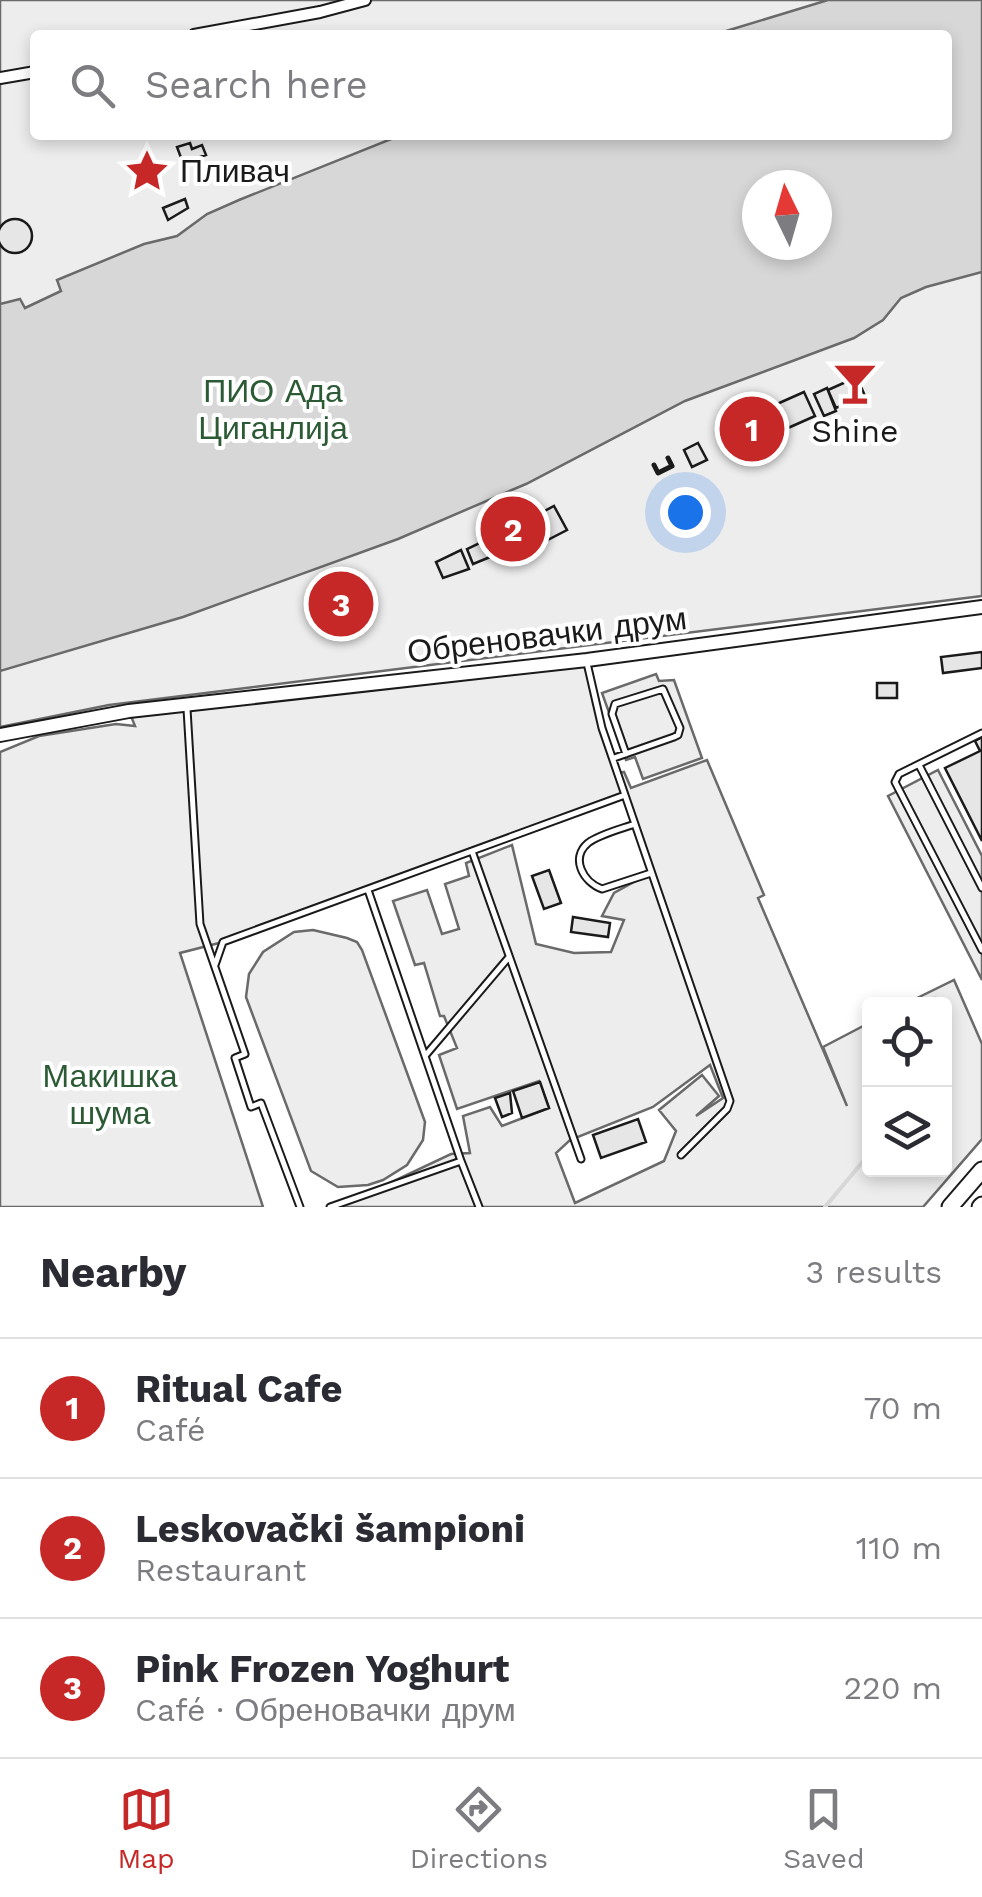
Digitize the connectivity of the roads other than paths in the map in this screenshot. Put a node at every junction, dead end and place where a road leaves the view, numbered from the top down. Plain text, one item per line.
1 (364, 0) edge
2 (221, 30) edge
3 (30, 73) edge
4 (0, 78) edge
5 (982, 606) edge
6 (587, 660) junction
7 (187, 704) junction
8 (982, 733) edge
9 (0, 735) edge
10 (626, 754) junction
11 (612, 758) junction
12 (919, 764) junction
13 (625, 794) junction
14 (635, 824) junction
15 (472, 851) junction
16 (652, 873) junction
17 (982, 888) edge
18 (368, 890) junction
19 (982, 950) edge
20 (508, 957) junction
21 (214, 968) junction
22 (425, 1056) junction
23 (681, 1155) dead end
24 (582, 1159) dead end
25 (462, 1160) junction
26 (982, 1170) edge
27 (300, 1207) edge
28 (330, 1207) edge
29 (480, 1207) edge
30 (950, 1207) edge

1 - 2 street
3 - 4 street
5 - 6 street, Обреновачки друм
6 - 7 street, Обреновачки друм
6 - 11 lane
7 - 9 street, Обреновачки друм
7 - 21 lane
8 - 12 lane
10 - 10 lane
10 - 11 lane
11 - 13 lane
12 - 17 lane
12 - 19 lane
13 - 14 lane
13 - 15 lane
14 - 16 lane
14 - 16 lane
15 - 18 lane
15 - 20 lane
16 - 23 lane
18 - 21 lane
18 - 22 lane
20 - 22 lane
20 - 24 lane
21 - 27 lane
22 - 25 lane
25 - 28 lane
25 - 29 lane
26 - 30 main road

